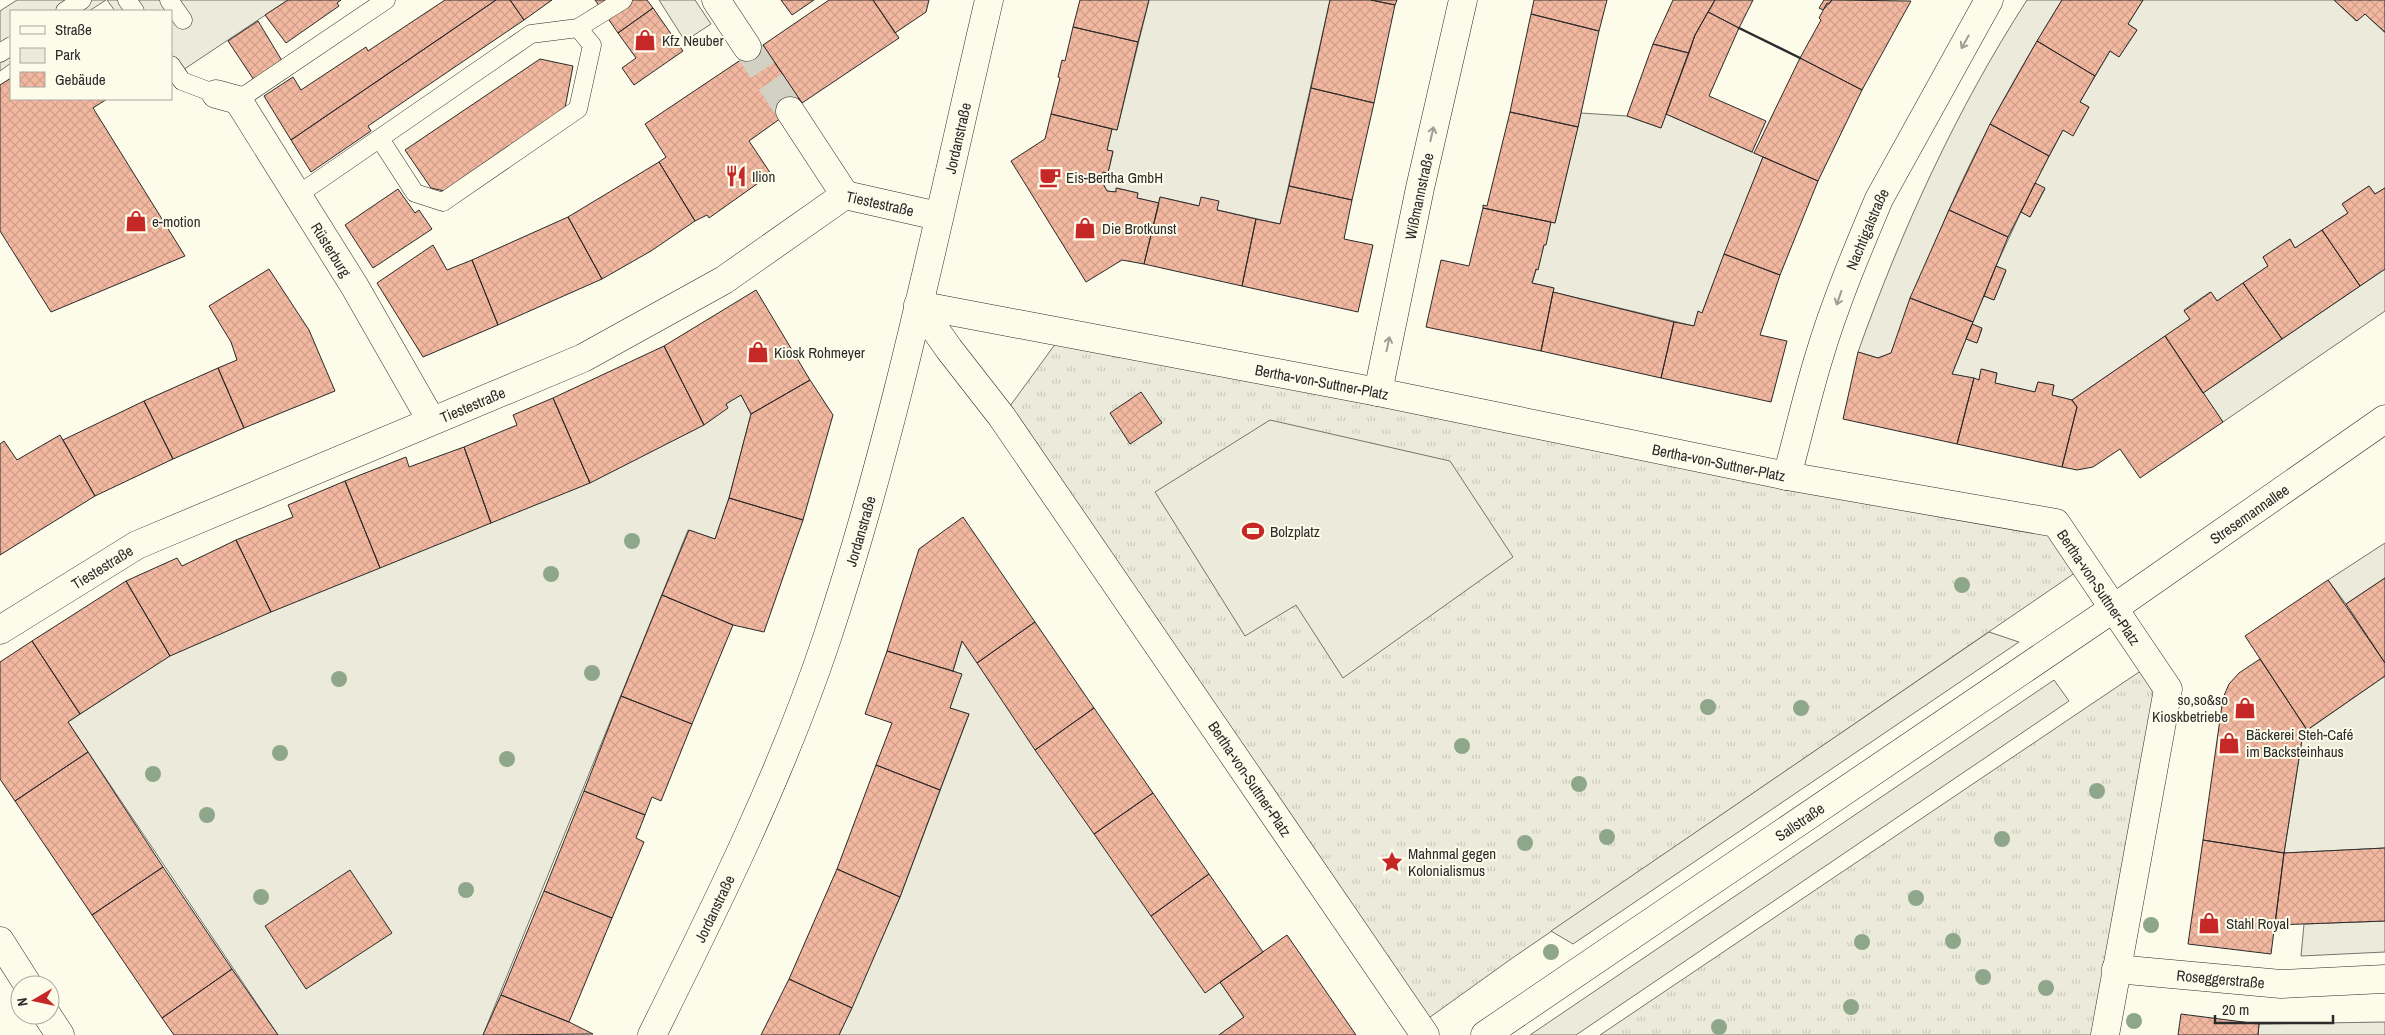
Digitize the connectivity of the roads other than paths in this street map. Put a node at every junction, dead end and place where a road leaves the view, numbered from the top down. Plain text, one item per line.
1 (82, 0) edge
2 (169, 0) edge
3 (386, 0) edge
4 (623, 0) edge
5 (716, 0) edge
6 (989, 0) edge
7 (1463, 0) edge
8 (1989, 0) edge
9 (67, 10) edge
10 (183, 20) dead end
11 (578, 28) junction
12 (747, 46) tunnel mouth
13 (172, 66) edge
14 (227, 97) junction
15 (790, 112) tunnel mouth
16 (380, 139) junction
17 (845, 195) junction
18 (296, 196) junction
19 (938, 216) junction
20 (918, 305) junction
21 (1378, 392) junction
22 (2385, 418) edge
23 (431, 420) junction
24 (1787, 476) junction
25 (2114, 608) junction
26 (0, 630) edge
27 (0, 941) edge
28 (2116, 969) junction
29 (22, 975) edge
30 (2385, 979) edge
31 (652, 1035) edge
32 (1425, 1035) edge
33 (1485, 1035) edge
34 (2104, 1035) edge

1 - 9 lane
2 - 10 lane
3 - 14 lane
4 - 11 lane
5 - 12 street
6 - 19 street, Jordanstraße
21 -> 7 street, Wißmannstraße
8 -> 24 street, Nachtigalstraße
11 - 16 lane
11 - 16 lane
13 - 14 lane
14 - 18 street, Rüsterburg
15 - 17 street
16 - 18 lane
17 - 19 street, Tiestestraße
17 - 23 street, Tiestestraße
18 - 23 street, Rüsterburg
19 - 20 street, Jordanstraße
20 - 21 street, Bertha-von-Suttner-Platz
20 - 31 street, Jordanstraße
20 - 32 street, Bertha-von-Suttner-Platz
21 - 24 street, Bertha-von-Suttner-Platz
22 - 25 street, Stresemannallee
23 - 26 street, Tiestestraße
24 - 25 street, Bertha-von-Suttner-Platz
25 - 28 street, Bertha-von-Suttner-Platz
25 - 33 street, Sallstraße
27 - 29 street
28 - 30 street, Roseggerstraße
28 - 34 street, Bertha-von-Suttner-Platz

